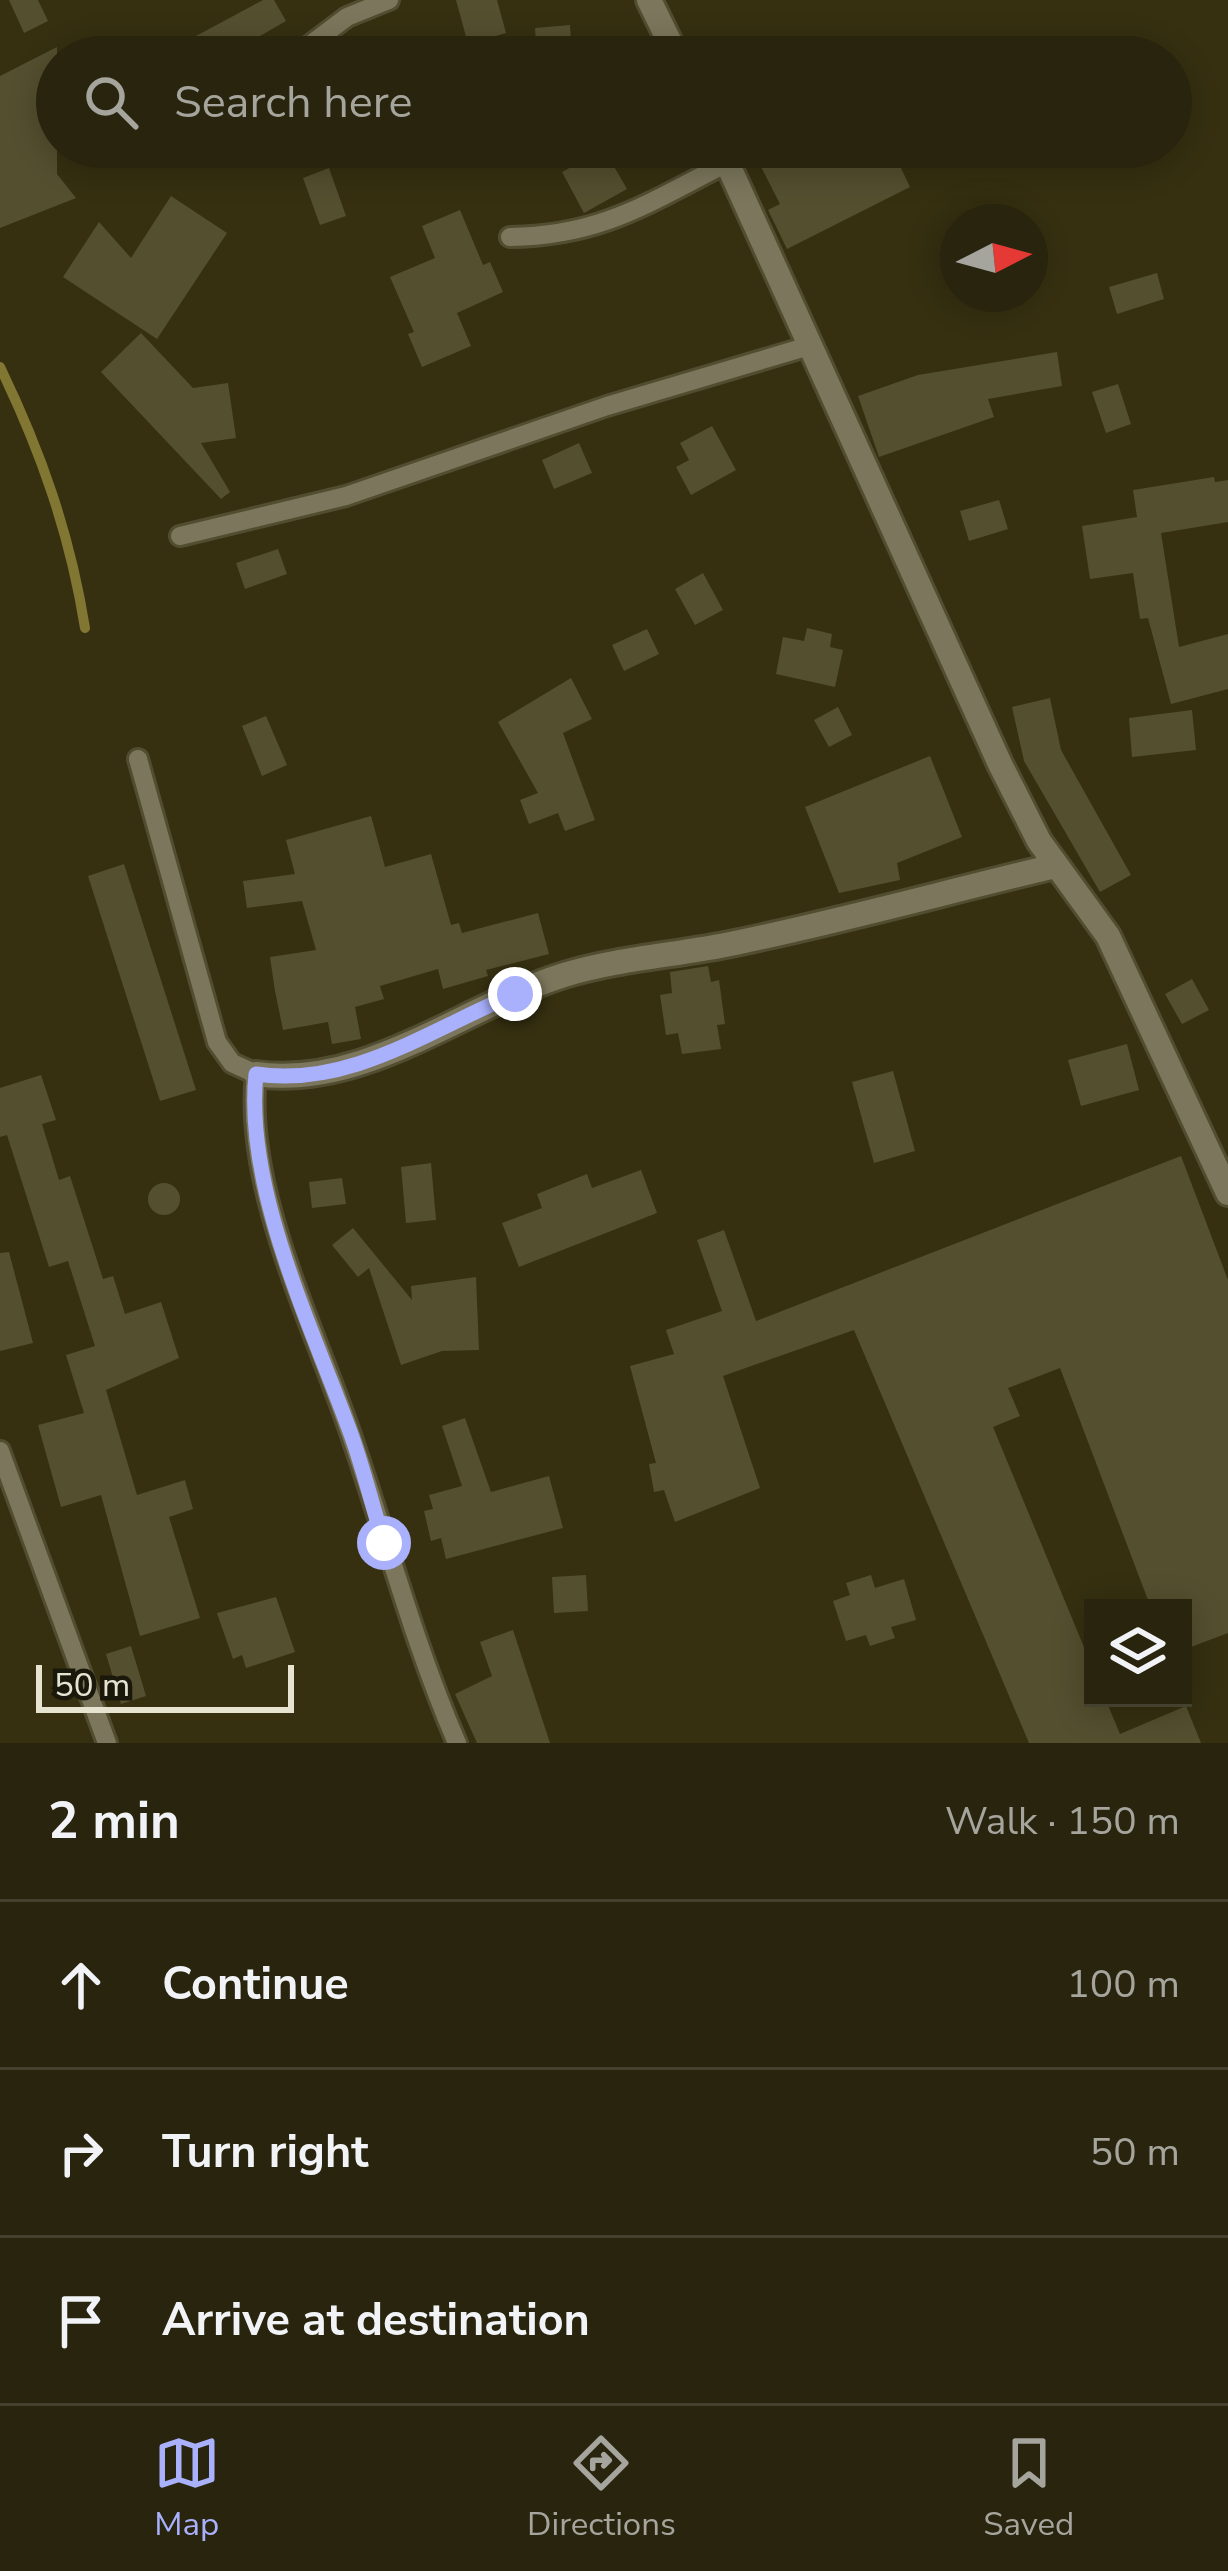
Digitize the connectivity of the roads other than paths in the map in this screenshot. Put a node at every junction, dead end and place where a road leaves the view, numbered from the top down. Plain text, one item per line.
1 (388, 0) edge
2 (649, 0) edge
3 (322, 36) edge
4 (667, 36) edge
5 (702, 168) edge
6 (730, 168) edge
7 (510, 237) dead end
8 (809, 346) junction
9 (180, 536) dead end
10 (138, 758) dead end
11 (1055, 866) junction
12 (256, 1074) junction
13 (1228, 1192) edge
14 (0, 1450) edge
15 (107, 1743) edge
16 (457, 1743) edge

1 - 3 lane
2 - 4 street
5 - 7 lane
6 - 8 street
8 - 9 lane
8 - 11 street
10 - 12 lane
11 - 12 street
11 - 13 street
12 - 16 lane
14 - 15 lane

